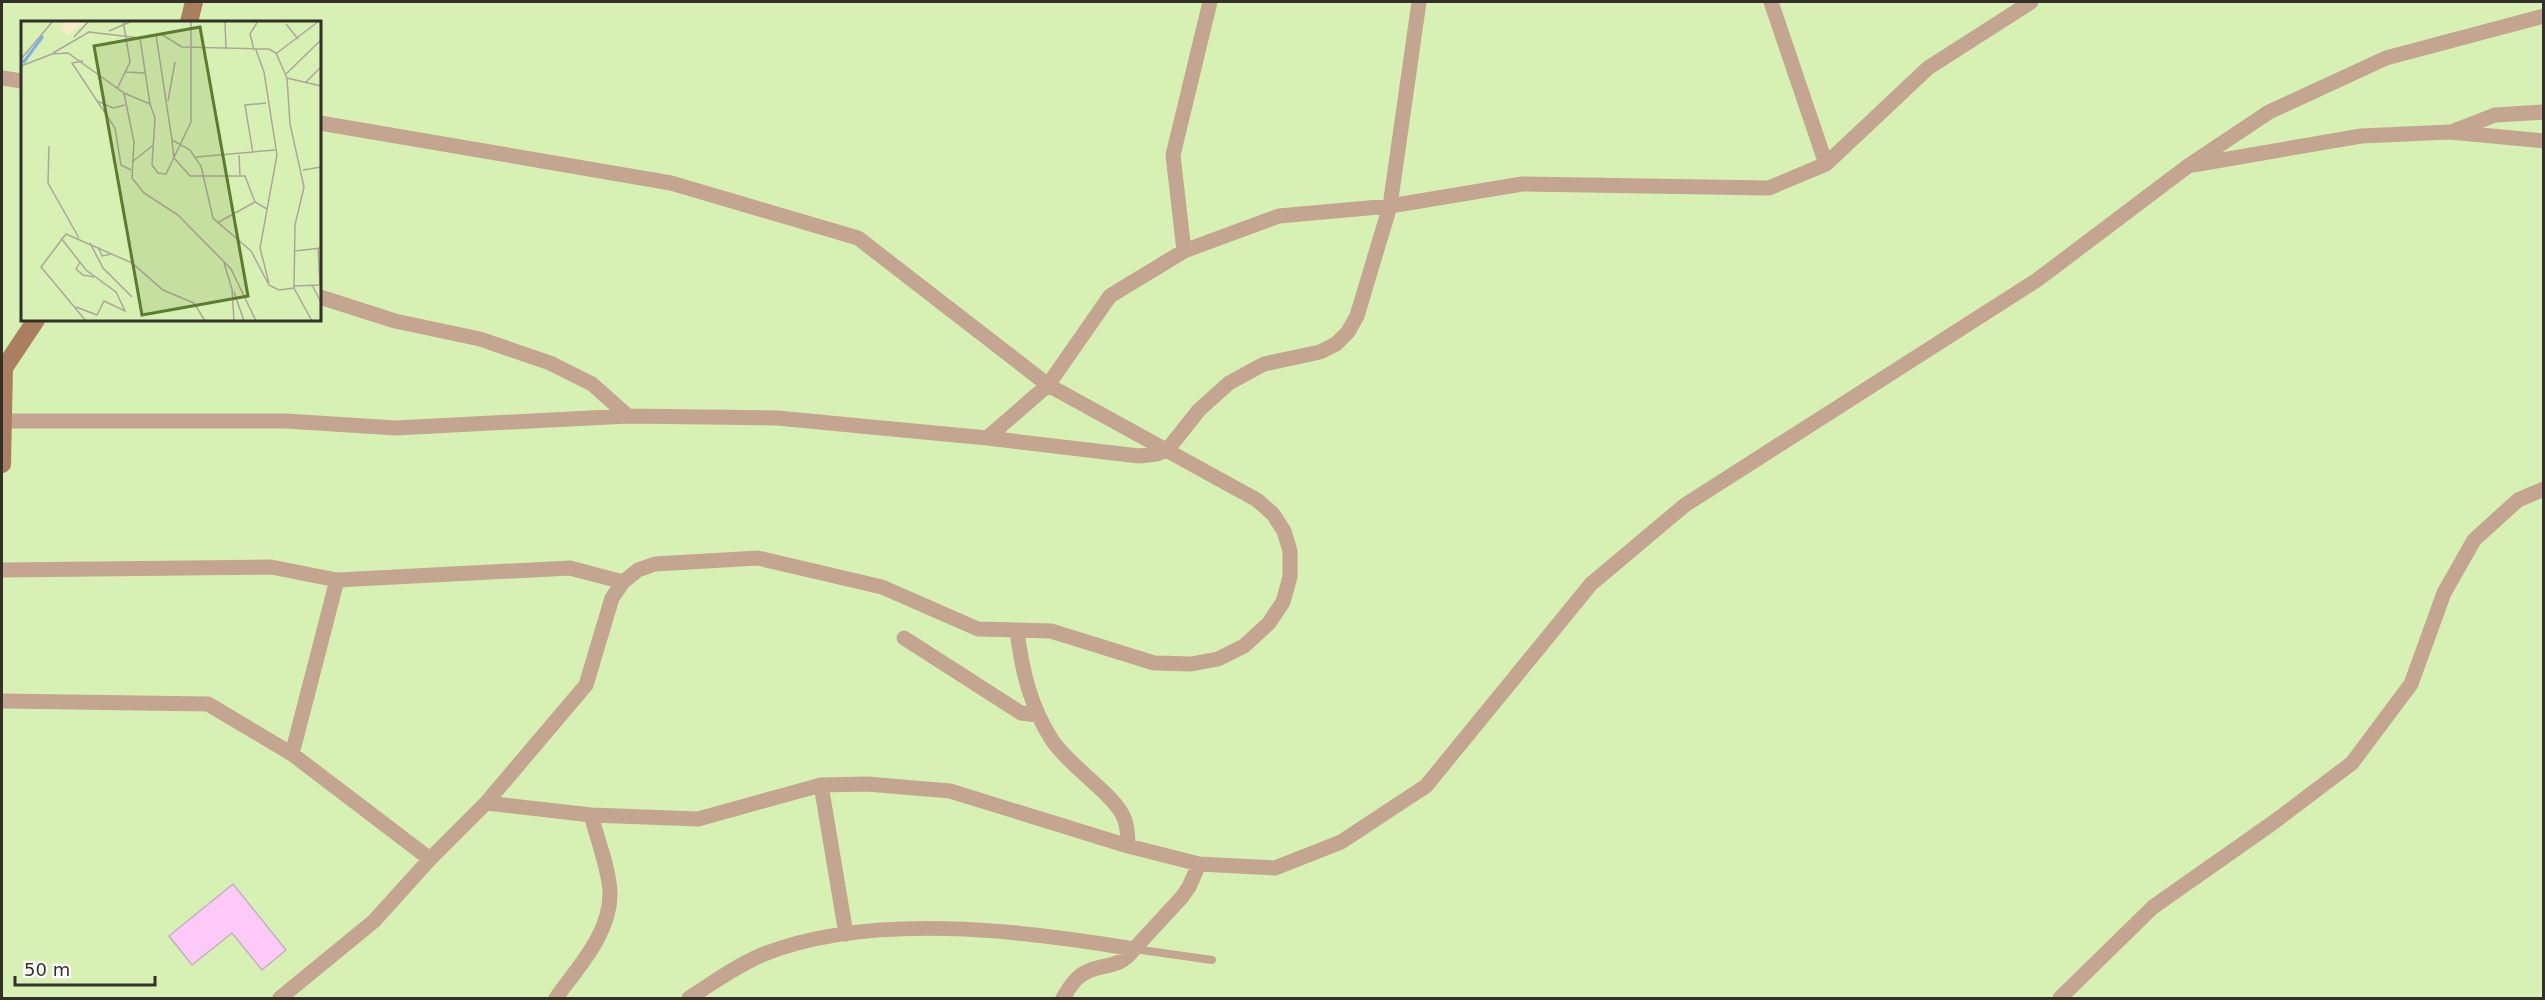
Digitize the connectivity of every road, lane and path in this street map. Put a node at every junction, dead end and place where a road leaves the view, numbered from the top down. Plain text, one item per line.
1 (195, 2) edge
2 (1210, 2) edge
3 (1419, 2) edge
4 (1771, 2) edge
5 (2030, 2) edge
6 (2544, 16) edge
7 (189, 21) edge
8 (2, 78) edge
9 (21, 81) edge
10 (2544, 112) edge
11 (321, 123) edge
12 (2451, 132) junction
13 (2544, 141) edge
14 (1826, 164) junction
15 (2187, 166) junction
16 (1390, 206) junction
17 (1184, 251) junction
18 (321, 297) edge
19 (35, 321) edge
20 (3, 368) edge
21 (1048, 385) junction
22 (628, 416) junction
23 (4, 421) junction
24 (987, 438) junction
25 (1168, 449) junction
26 (2, 464) edge
27 (2544, 489) edge
28 (2, 570) edge
29 (337, 580) junction
30 (623, 582) junction
31 (1017, 631) junction
32 (904, 638) dead end
33 (2, 701) edge
34 (1038, 715) junction
35 (292, 754) junction
36 (822, 786) junction
37 (486, 803) junction
38 (591, 815) junction
39 (1128, 846) junction
40 (430, 859) junction
41 (1199, 864) junction
42 (846, 934) junction
43 (1134, 949) junction
44 (1212, 960) dead end
45 (280, 999) edge
46 (556, 999) edge
47 (689, 999) edge
48 (1063, 999) edge
49 (2060, 999) edge

1 - 7 street
2 - 17 street
3 - 16 street
4 - 14 street
5 - 14 street
6 - 15 street
8 - 9 street
10 - 12 street
11 - 21 street
12 - 13 street
12 - 15 street
14 - 16 street
15 - 41 street
16 - 17 street
16 - 25 street
17 - 21 street
18 - 22 street
19 - 20 street
20 - 23 street
21 - 24 street
21 - 25 street
22 - 23 street
22 - 24 street
23 - 26 street
24 - 25 street
25 - 31 street
27 - 49 street
28 - 29 street
29 - 30 street
29 - 35 street
30 - 31 street
30 - 37 street
31 - 34 street
32 - 34 street
33 - 35 street
34 - 39 street
35 - 40 street
36 - 38 street
36 - 39 street
36 - 42 street
37 - 38 street
37 - 40 street
38 - 46 street
39 - 41 street
40 - 45 street
41 - 43 street
42 - 43 street
42 - 47 street
43 - 44 lane
43 - 48 street

